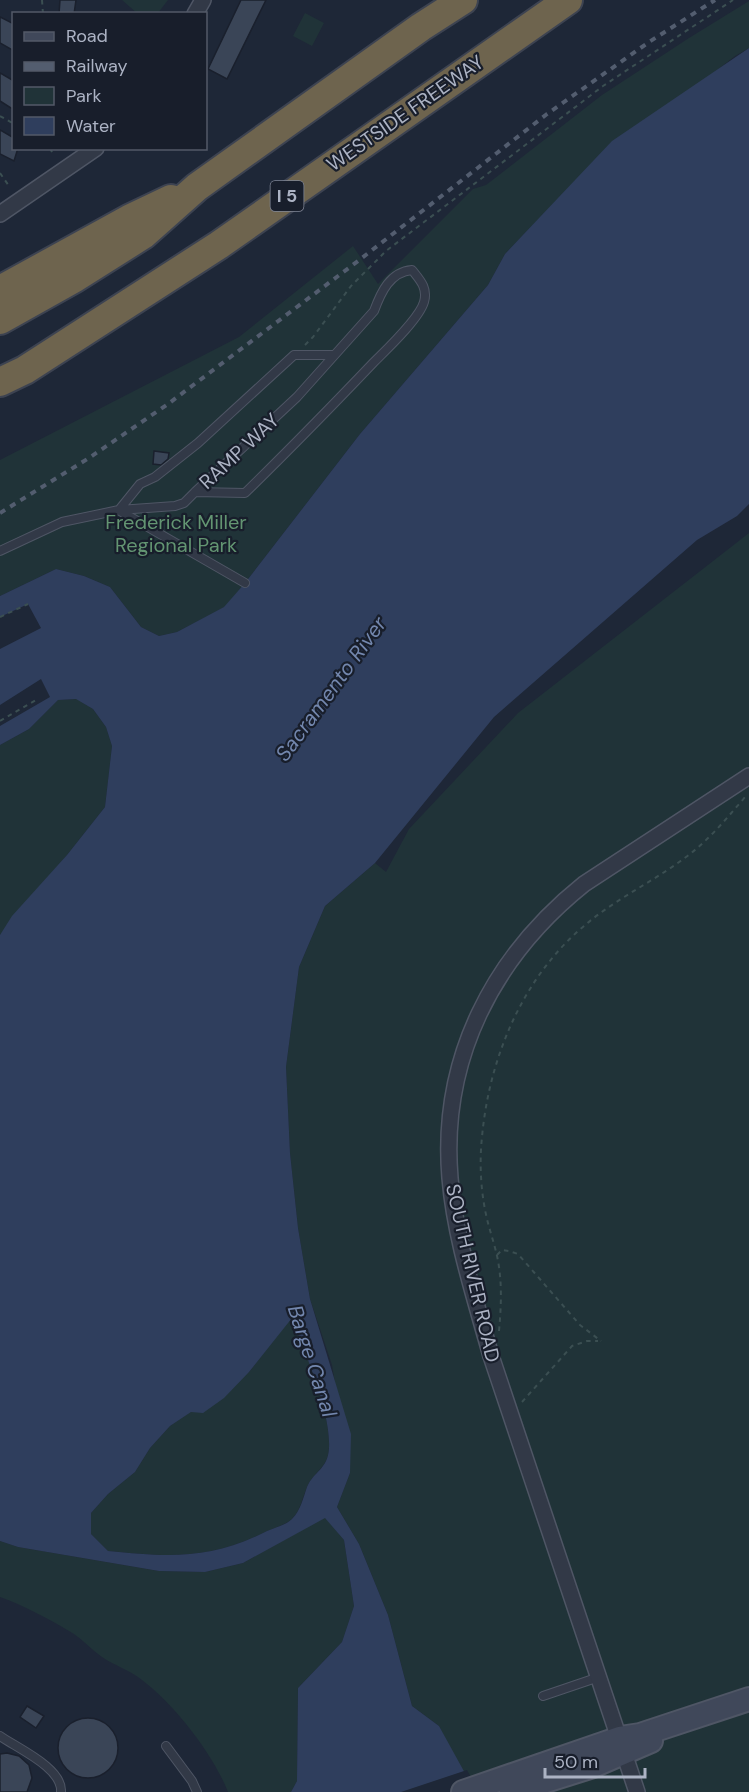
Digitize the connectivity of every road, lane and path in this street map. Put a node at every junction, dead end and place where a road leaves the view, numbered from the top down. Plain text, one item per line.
1 (464, 0) edge
2 (568, 0) edge
3 (733, 0) edge
4 (51, 150) edge
5 (86, 152) edge
6 (53, 154) dead end
7 (0, 173) edge
8 (9, 186) dead end
9 (197, 187) junction
10 (0, 214) edge
11 (0, 290) edge
12 (0, 320) edge
13 (294, 355) junction
14 (334, 356) junction
15 (0, 382) edge
16 (195, 492) junction
17 (118, 510) junction
18 (0, 551) edge
19 (245, 584) dead end
20 (28, 603) dead end
21 (0, 617) edge
22 (36, 700) dead end
23 (0, 721) edge
24 (749, 776) edge
25 (749, 792) edge
26 (497, 1255) junction
27 (491, 1356) junction
28 (510, 1411) junction
29 (599, 1677) junction
30 (543, 1696) dead end
31 (749, 1699) edge
32 (749, 1708) edge
33 (0, 1736) edge
34 (166, 1746) dead end
35 (622, 1746) junction
36 (591, 1757) junction
37 (61, 1792) edge
38 (197, 1792) edge
39 (463, 1792) edge
40 (511, 1792) edge
41 (637, 1792) edge

1 - 9 highway
2 - 15 highway, WESTSIDE FREEWAY / I 5
3 - 13 path
4 - 6 path
5 - 10 street
7 - 8 path
9 - 11 highway
9 - 12 highway
13 - 14 lane
13 - 17 lane
14 - 16 lane, RAMP WAY
14 - 16 lane, RAMP WAY
16 - 17 lane, RAMP WAY
17 - 18 lane, RAMP WAY
17 - 19 lane
20 - 21 path
22 - 23 path
24 - 27 street, SOUTH RIVER ROAD
25 - 26 path
26 - 27 path
26 - 28 path
27 - 28 street, SOUTH RIVER ROAD
28 - 29 street, SOUTH RIVER ROAD
29 - 30 lane
29 - 35 street, SOUTH RIVER ROAD
31 - 35 street
32 - 35 street
33 - 37 lane
34 - 38 lane
35 - 36 street
35 - 41 street, SOUTH RIVER ROAD
36 - 39 street
36 - 40 street

